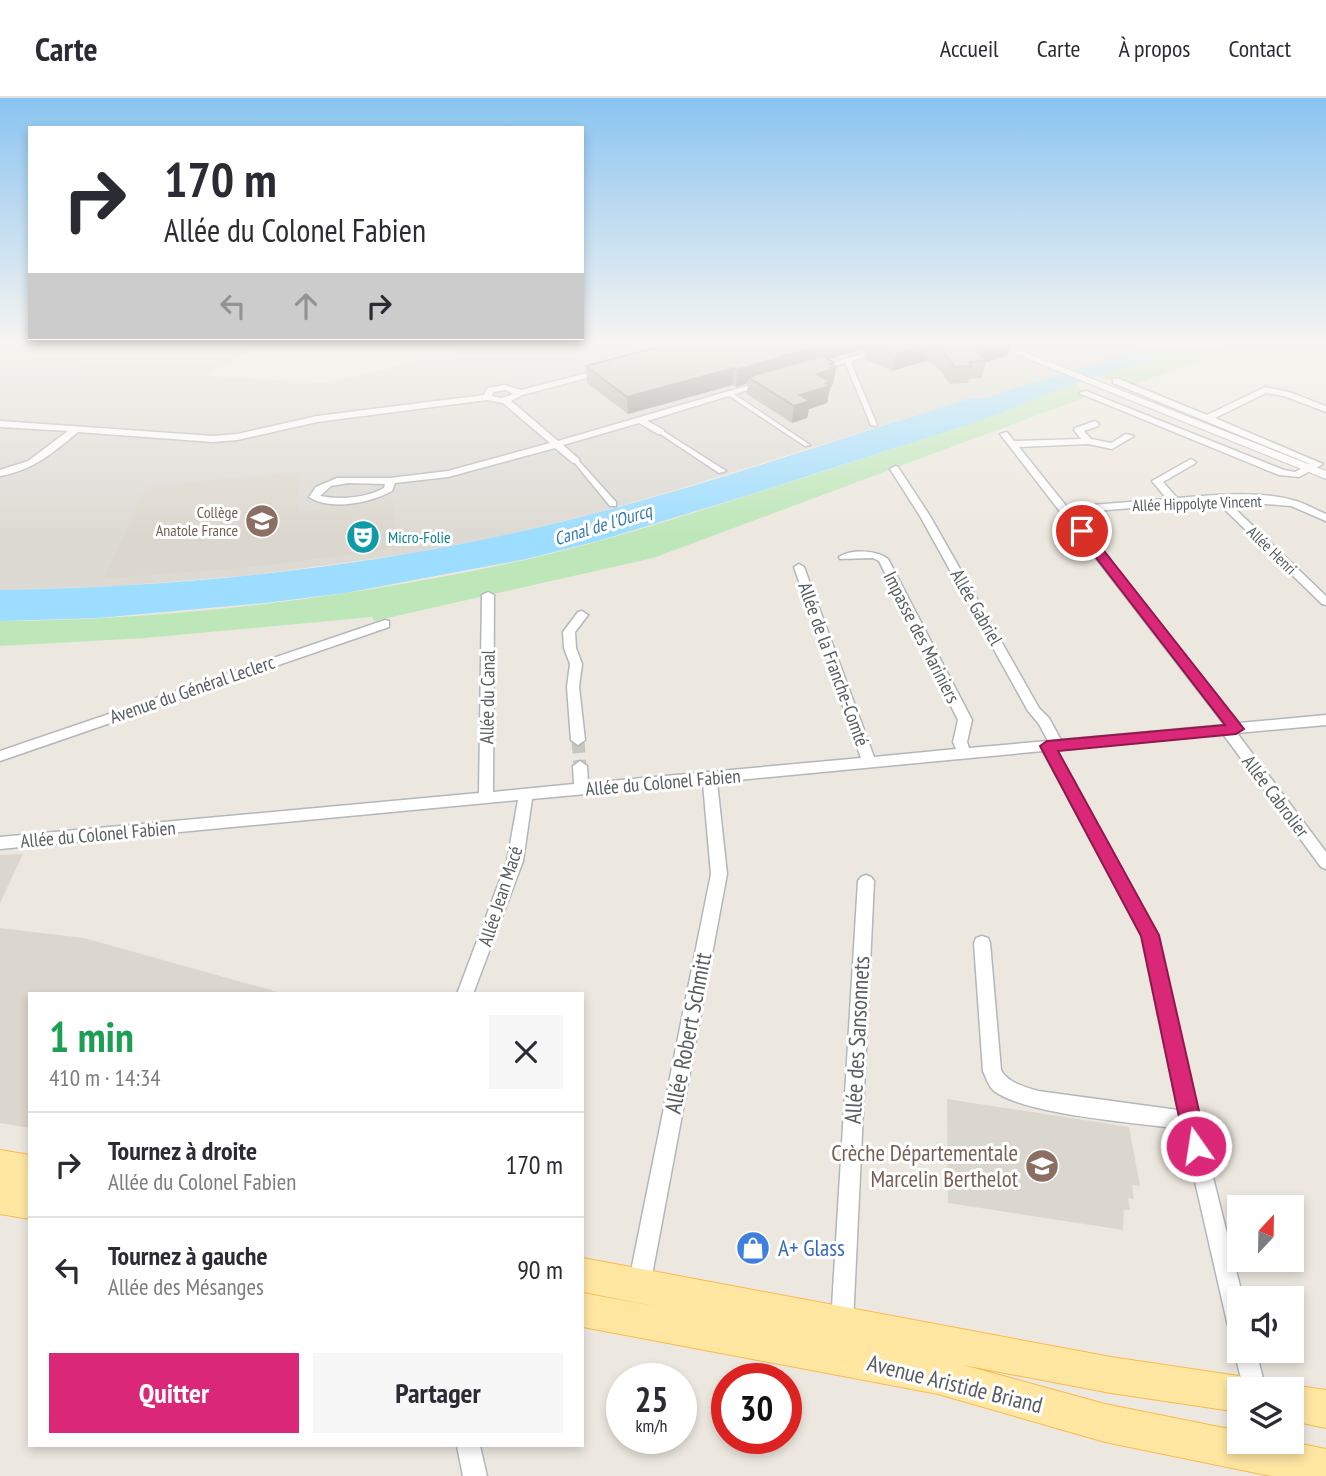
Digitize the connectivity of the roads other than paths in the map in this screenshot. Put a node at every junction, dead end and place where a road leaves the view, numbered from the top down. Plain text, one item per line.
1 (415, 406) edge
2 (512, 406) edge
3 (687, 406) edge
4 (749, 406) edge
5 (866, 406) edge
6 (1109, 406) edge
7 (1154, 406) edge
8 (1180, 406) edge
9 (1232, 406) edge
10 (1209, 418) junction
11 (640, 420) junction
12 (0, 424) edge
13 (1095, 424) dead end
14 (874, 425) dead end
15 (76, 429) junction
16 (661, 432) joint
17 (1004, 434) dead end
18 (1129, 436) dead end
19 (1088, 441) junction
20 (556, 444) junction
21 (1013, 444) junction
22 (807, 445) dead end
23 (576, 461) joint
24 (1191, 463) dead end
25 (1314, 468) edge
26 (895, 470) dead end
27 (722, 471) dead end
28 (3, 473) edge
29 (1326, 475) edge
30 (1326, 480) edge
31 (390, 481) junction
32 (1218, 498) junction
33 (1175, 502) junction
34 (613, 504) dead end
35 (1065, 510) junction
36 (1326, 518) edge
37 (844, 556) dead end
38 (799, 567) dead end
39 (488, 595) dead end
40 (1326, 602) edge
41 (582, 615) dead end
42 (385, 624) dead end
43 (1326, 720) edge
44 (1231, 729) junction
45 (578, 740) tunnel mouth
46 (1052, 746) junction
47 (964, 753) junction
48 (0, 756) edge
49 (869, 762) junction
50 (580, 766) tunnel mouth
51 (710, 778) junction
52 (581, 789) junction
53 (526, 795) junction
54 (486, 798) junction
55 (0, 843) edge
56 (1326, 863) edge
57 (866, 881) dead end
58 (982, 943) dead end
59 (466, 992) edge
60 (1190, 1121) junction
61 (0, 1166) edge
62 (28, 1171) edge
63 (0, 1198) edge
64 (28, 1203) edge
65 (584, 1275) edge
66 (639, 1286) junction
67 (1229, 1286) edge
68 (584, 1310) edge
69 (842, 1325) junction
70 (1227, 1392) edge
71 (1304, 1404) edge
72 (1326, 1409) edge
73 (469, 1447) edge
74 (1272, 1458) edge
75 (1326, 1468) edge
76 (475, 1476) edge

1 - 15 street
2 - 20 street
3 - 11 street
4 - 22 street
5 - 14 street
6 - 25 street
7 - 25 street
8 - 10 street
9 - 10 street
10 - 25 street
11 - 16 street
11 - 20 street
12 - 15 street
13 - 19 street
15 - 28 street
16 - 27 street
17 - 21 street, Allée Cabrolier
18 - 19 street
19 - 21 street
20 - 23 street
20 - 31 street
21 - 35 street, Allée Cabrolier
23 - 34 street
24 - 33 street
25 - 29 street
25 - 30 street
26 - 46 street, Allée Gabriel
31 - 31 street
32 - 33 street, Allée Hippolyte Vincent
32 - 36 street, Allée Hippolyte Vincent
32 - 40 street, Allée Henri
33 - 35 street, Allée Hippolyte Vincent
35 - 44 street, Allée Cabrolier
37 - 47 street, Impasse des Mariniers
38 - 49 street, Allée de la Franche-Comté
39 - 54 street, Allée du Canal
41 - 45 street
42 - 48 street, Avenue du Général Leclerc
43 - 44 street, Allée du Colonel Fabien
44 - 46 street, Allée du Colonel Fabien
44 - 56 street, Allée Cabrolier
46 - 47 street, Allée du Colonel Fabien
46 - 60 street, Allée Gabriel
47 - 49 street, Allée du Colonel Fabien
49 - 51 street, Allée du Colonel Fabien
50 - 52 street
51 - 52 street, Allée du Colonel Fabien
51 - 66 street, Allée Robert Schmitt
52 - 53 street, Allée du Colonel Fabien
53 - 54 street, Allée du Colonel Fabien
53 - 59 street, Allée Jean Macé
54 - 55 street, Allée du Colonel Fabien
57 - 69 street, Allée des Sansonnets
58 - 60 street
60 - 67 street, Allée Gabriel
61 - 62 main road
63 - 64 main road
65 - 66 main road, Avenue Aristide Briand
66 - 69 main road, Avenue Aristide Briand
68 - 74 main road, Avenue Aristide Briand
69 - 70 main road, Avenue Aristide Briand
71 - 72 main road
73 - 76 street
74 - 75 main road, Avenue Aristide Briand

